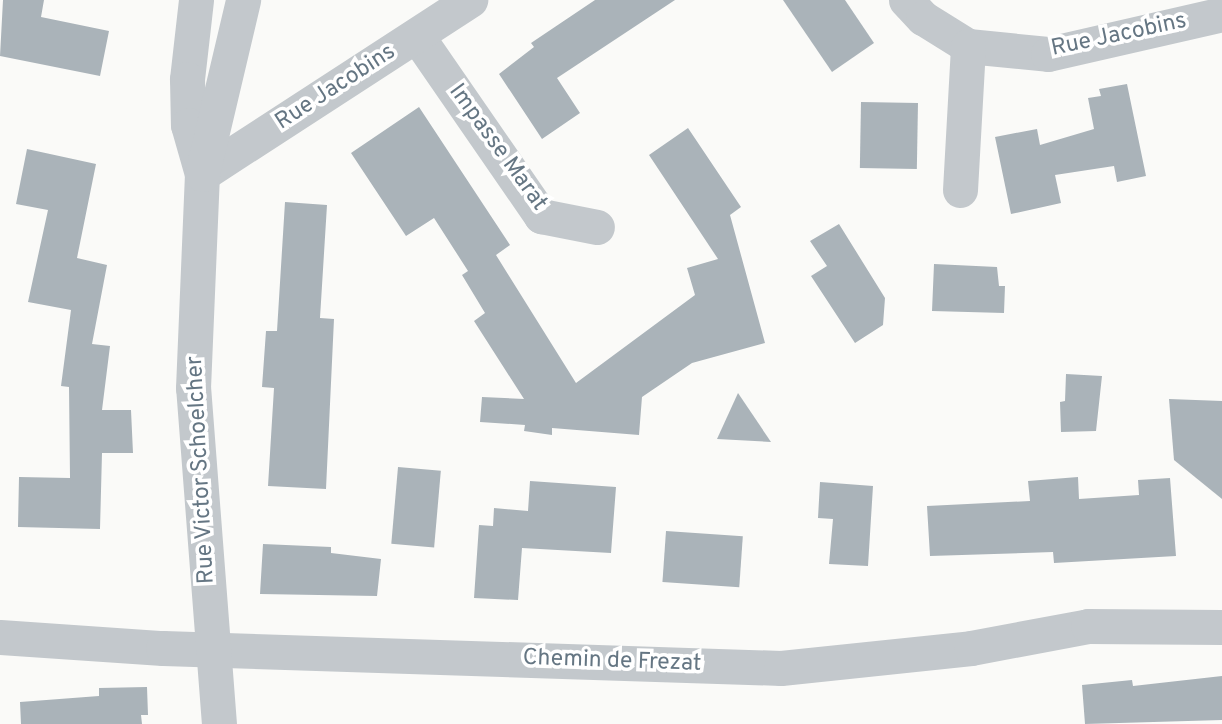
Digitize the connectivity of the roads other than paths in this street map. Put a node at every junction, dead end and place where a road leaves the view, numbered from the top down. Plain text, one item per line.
1 (196, 0) edge
2 (243, 0) edge
3 (470, 0) edge
4 (906, 0) edge
5 (1222, 14) edge
6 (417, 36) junction
7 (968, 47) junction
8 (202, 174) junction
9 (960, 190) dead end
10 (597, 226) dead end
11 (1222, 627) edge
12 (0, 637) edge
13 (212, 647) junction
14 (219, 724) edge

1 - 8 street, Rue Victor Schoelcher
2 - 8 street, Rue Victor Schoelcher
3 - 6 street, Rue Jacobins
4 - 7 street, Rue Jacobins
5 - 7 street, Rue Jacobins
6 - 8 street, Rue Jacobins
6 - 10 street, Impasse Marat
7 - 9 street
8 - 13 street, Rue Victor Schoelcher
11 - 13 street, Chemin de Frezat
12 - 13 street, Chemin de Frezat
13 - 14 street, Rue Victor Schoelcher

